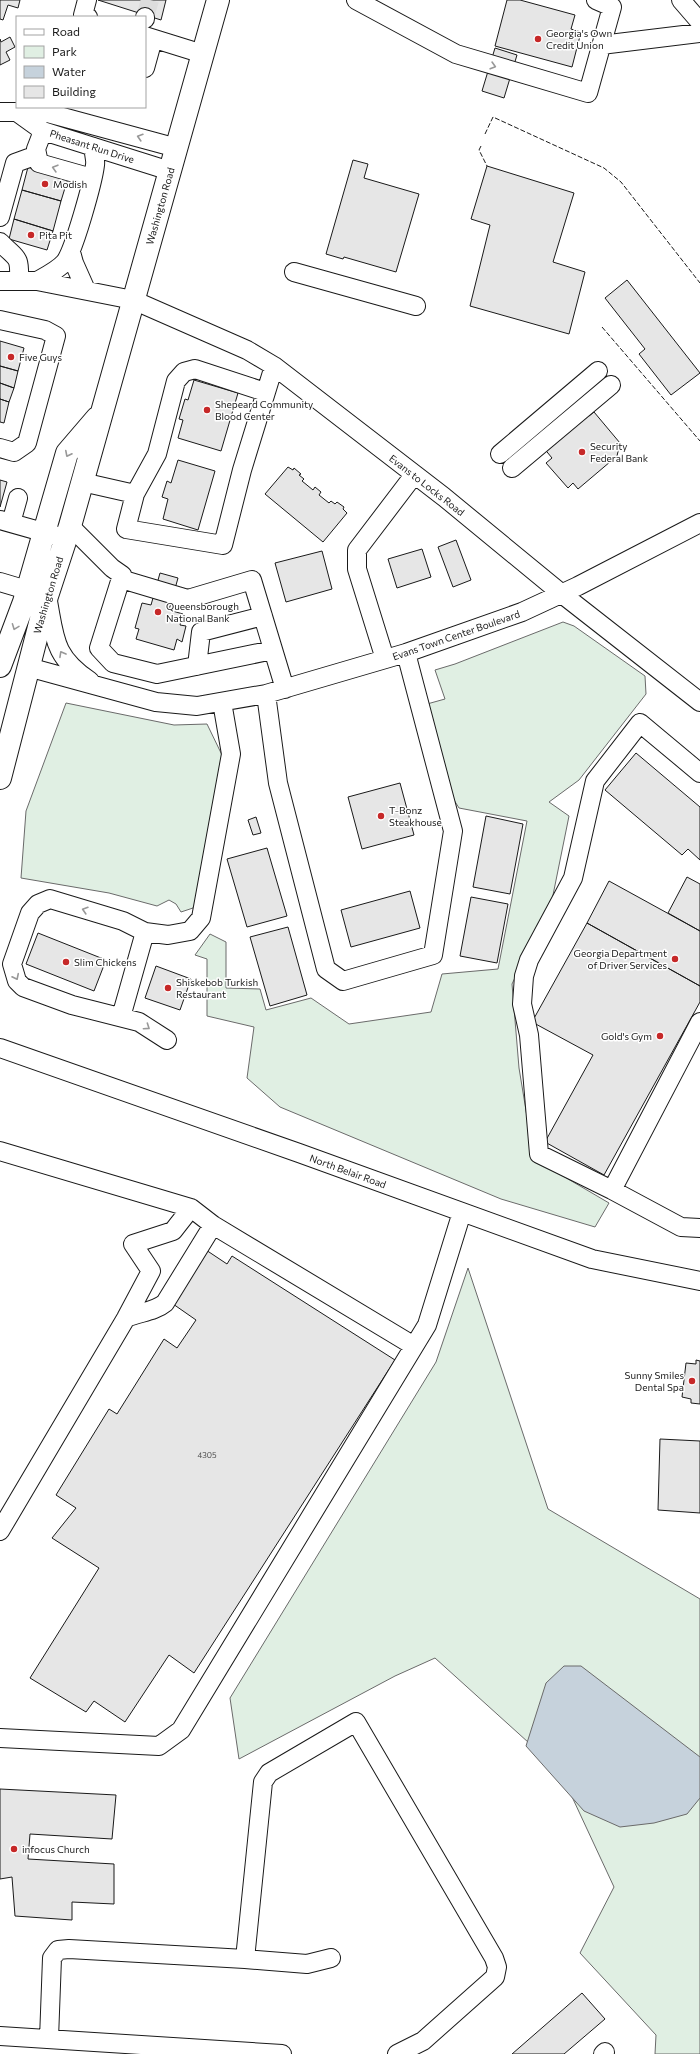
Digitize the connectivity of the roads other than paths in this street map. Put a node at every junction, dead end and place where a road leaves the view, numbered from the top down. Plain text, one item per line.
1 (218, 0) edge
2 (356, 0) edge
3 (596, 0) edge
4 (681, 0) edge
5 (700, 22) edge
6 (700, 33) edge
7 (149, 38) edge
8 (601, 45) junction
9 (203, 54) junction
10 (146, 60) edge
11 (0, 112) edge
12 (18, 113) junction
13 (43, 131) junction
14 (94, 147) junction
15 (177, 148) junction
16 (37, 156) junction
17 (170, 171) junction
18 (92, 178) junction
19 (0, 217) edge
20 (0, 242) edge
21 (71, 252) junction
22 (294, 272) dead end
23 (0, 281) edge
24 (28, 281) junction
25 (86, 290) junction
26 (133, 300) junction
27 (416, 306) dead end
28 (0, 320) edge
29 (274, 366) junction
30 (265, 392) junction
31 (101, 413) junction
32 (0, 448) edge
33 (503, 458) joint
34 (414, 475) junction
35 (82, 482) junction
36 (135, 494) junction
37 (18, 498) dead end
38 (6, 521) edge
39 (700, 523) edge
40 (44, 532) junction
41 (68, 532) junction
42 (121, 579) junction
43 (0, 582) edge
44 (37, 593) junction
45 (562, 594) junction
46 (263, 616) junction
47 (273, 650) junction
48 (406, 653) junction
49 (385, 659) junction
50 (0, 666) edge
51 (197, 666) junction
52 (28, 667) junction
53 (101, 688) junction
54 (285, 689) junction
55 (266, 694) junction
56 (222, 702) junction
57 (700, 702) edge
58 (700, 773) edge
59 (0, 778) edge
60 (145, 932) junction
61 (121, 1017) junction
62 (700, 1022) edge
63 (167, 1040) dead end
64 (0, 1048) edge
65 (0, 1151) edge
66 (612, 1190) junction
67 (191, 1208) junction
68 (462, 1212) junction
69 (213, 1225) junction
70 (700, 1228) edge
71 (700, 1281) edge
72 (126, 1318) junction
73 (414, 1346) junction
74 (0, 1531) edge
75 (0, 1738) edge
76 (331, 1958) dead end
77 (245, 1959) junction
78 (0, 2036) edge
79 (48, 2039) junction
80 (282, 2054) edge
81 (397, 2054) edge

1 - 9 main road, Washington Road
2 -> 8 street
3 - 8 street
4 - 5 street
6 - 8 street
7 - 9 street
7 - 10 street
9 - 15 main road, Washington Road
11 - 12 street, Pheasant Run Drive
12 - 13 street, Pheasant Run Drive
15 -> 12 street, Pheasant Run Drive
13 - 14 street, Pheasant Run Drive
13 - 16 street
14 - 17 street, Pheasant Run Drive
14 - 18 street
15 - 17 main road, Washington Road
18 -> 16 street
16 - 19 street
17 - 26 main road, Washington Road
18 - 21 street
20 - 24 street
21 - 24 street
21 - 25 street
22 - 27 street
23 - 24 street, Evans to Locks Road
24 - 25 street, Evans to Locks Road
25 - 26 street, Evans to Locks Road
26 - 29 street, Evans to Locks Road
26 - 31 main road, Washington Road
28 - 32 street
29 - 30 street
29 - 34 street, Evans to Locks Road
30 - 36 street
30 - 36 street
31 - 35 main road, Washington Road
31 -> 40 main road, Washington Road
33 - 33 street
34 - 45 street, Evans to Locks Road
34 - 49 street
35 - 36 street
35 - 41 main road, Washington Road
37 - 38 street
38 - 40 street
39 - 45 street, Evans Town Center Boulevard
40 - 41 street
40 - 44 main road, Washington Road
41 - 42 street
41 - 44 main road, Washington Road
42 - 46 street
42 - 51 street
43 - 44 street
44 -> 50 main road, Washington Road
44 - 52 main road, Washington Road
53 -> 44 street
45 - 48 street, Evans Town Center Boulevard
45 - 57 street, Evans to Locks Road
46 - 47 street
46 - 51 street
47 - 51 street
47 - 54 street
48 - 49 street, Evans Town Center Boulevard
48 - 55 street
49 - 54 street, Evans Town Center Boulevard
52 - 53 street, Evans Town Center Boulevard
52 - 59 main road, Washington Road
53 - 56 street, Evans Town Center Boulevard
54 - 55 street, Evans Town Center Boulevard
55 - 56 street, Evans Town Center Boulevard
56 - 60 street
58 - 66 street
60 - 61 street
60 -> 61 street
61 -> 63 street
62 - 66 street
64 - 68 street, North Belair Road
65 - 67 street
66 - 70 street
67 - 69 street
67 - 72 street
68 - 71 street, North Belair Road
68 - 73 street
69 - 72 street
69 - 73 street
72 - 74 street
73 - 75 street
76 - 77 street
77 - 79 street
77 - 81 street
78 - 79 street
79 - 80 street

